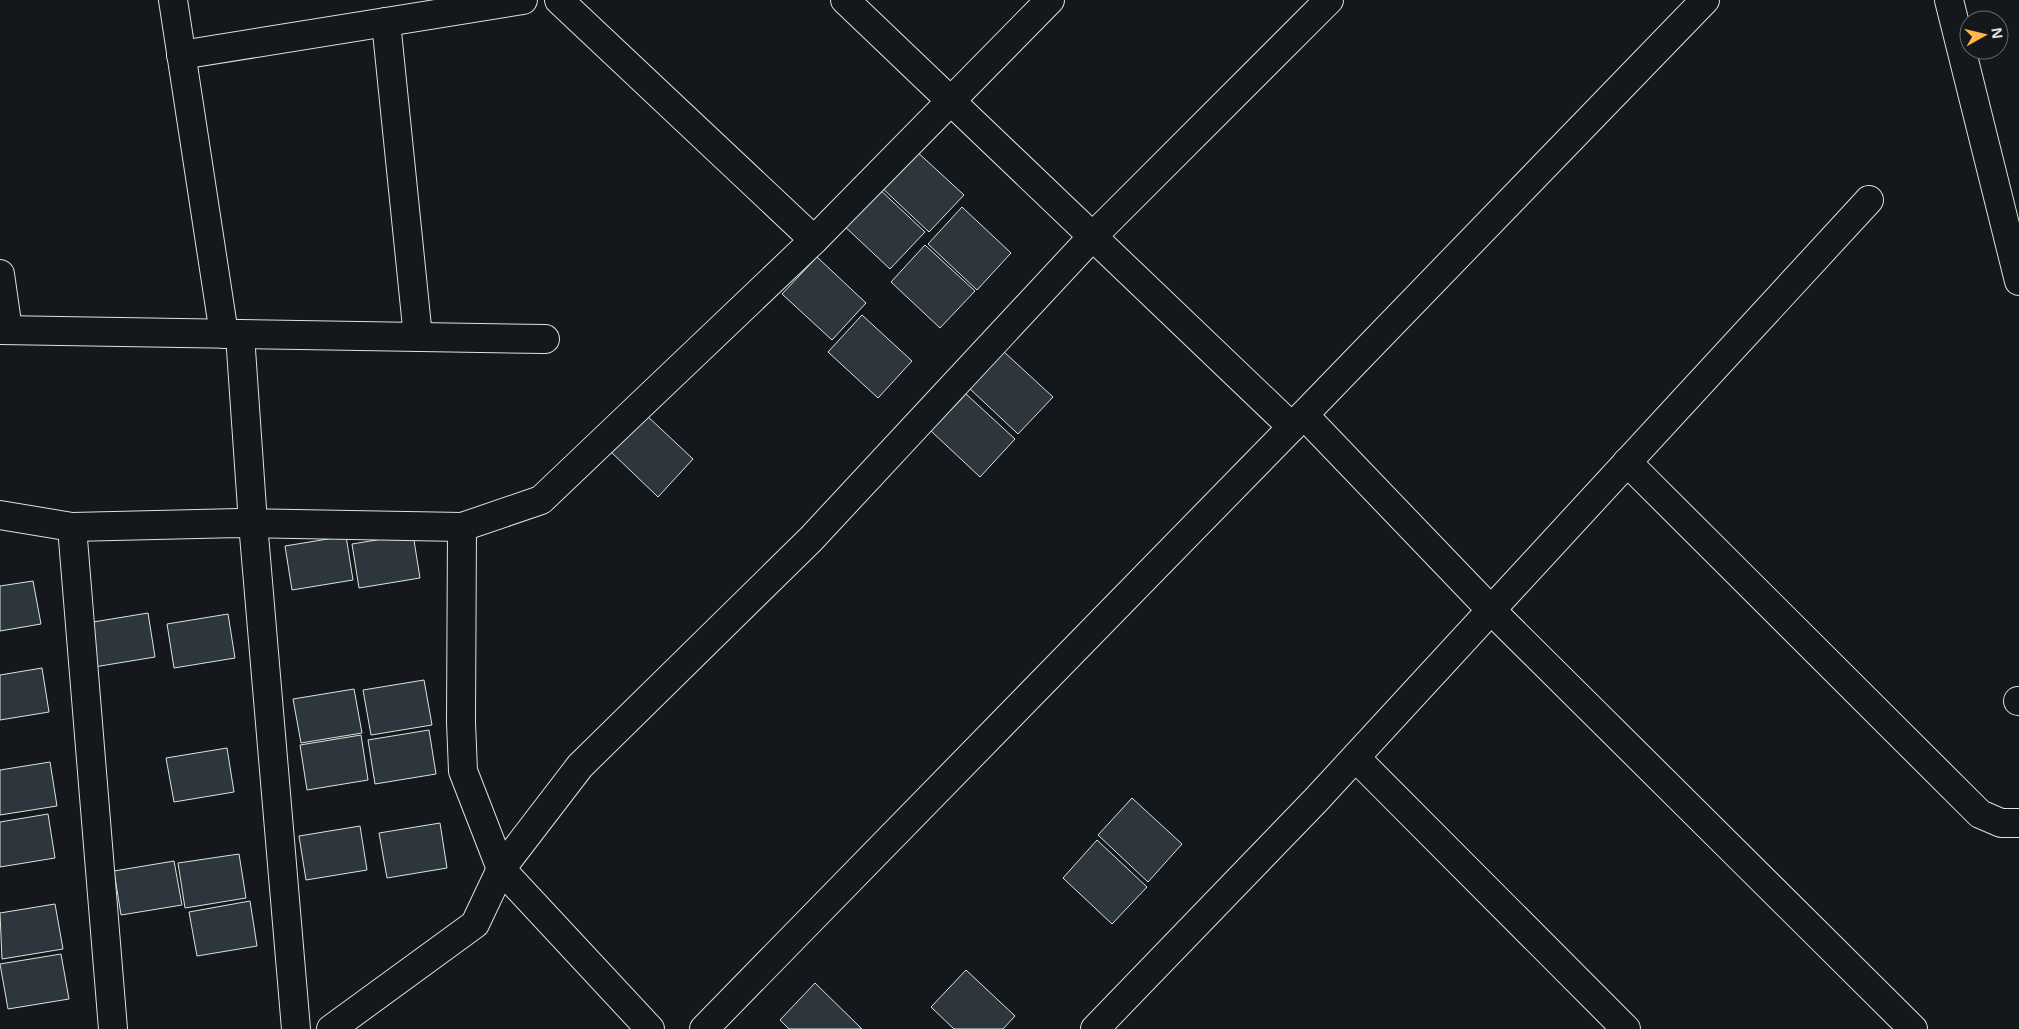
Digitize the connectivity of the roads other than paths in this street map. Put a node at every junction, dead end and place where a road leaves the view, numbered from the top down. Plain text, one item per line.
1 (173, 0) edge
2 (523, 0) edge
3 (559, 0) edge
4 (845, 0) edge
5 (1050, 0) edge
6 (1329, 0) edge
7 (1705, 0) edge
8 (1949, 0) edge
9 (386, 22) junction
10 (181, 55) junction
11 (952, 101) junction
12 (1869, 200) dead end
13 (2010, 207) edge
14 (1092, 236) junction
15 (814, 240) junction
16 (0, 274) edge
17 (2019, 281) edge
18 (4, 330) edge
19 (232, 334) junction
20 (418, 337) junction
21 (545, 339) dead end
22 (1298, 421) junction
23 (1627, 462) junction
24 (0, 515) edge
25 (253, 523) junction
26 (72, 527) junction
27 (462, 527) junction
28 (1491, 610) junction
29 (1356, 758) junction
30 (2019, 823) edge
31 (501, 869) junction
32 (113, 1029) edge
33 (296, 1029) edge
34 (331, 1029) edge
35 (650, 1029) edge
36 (704, 1029) edge
37 (1095, 1029) edge
38 (1626, 1029) edge
39 (1913, 1029) edge

1 - 10 street
2 - 9 street
3 - 15 street
4 - 11 street
5 - 11 street
6 - 14 street
7 - 22 street
8 - 13 street
9 - 10 street
9 - 20 street
10 - 19 street
11 - 14 street
11 - 15 street
12 - 23 street
13 - 17 street
14 - 22 street
14 - 31 street
15 - 27 street
16 - 18 street
18 - 19 street
19 - 20 street
19 - 25 street
20 - 21 street
22 - 28 street
22 - 36 street
23 - 28 street
23 - 30 street
24 - 26 street
25 - 26 street
25 - 27 street
25 - 33 street
26 - 32 street
27 - 31 street
28 - 29 street
28 - 39 street
29 - 37 street
29 - 38 street
31 - 34 street
31 - 35 street

